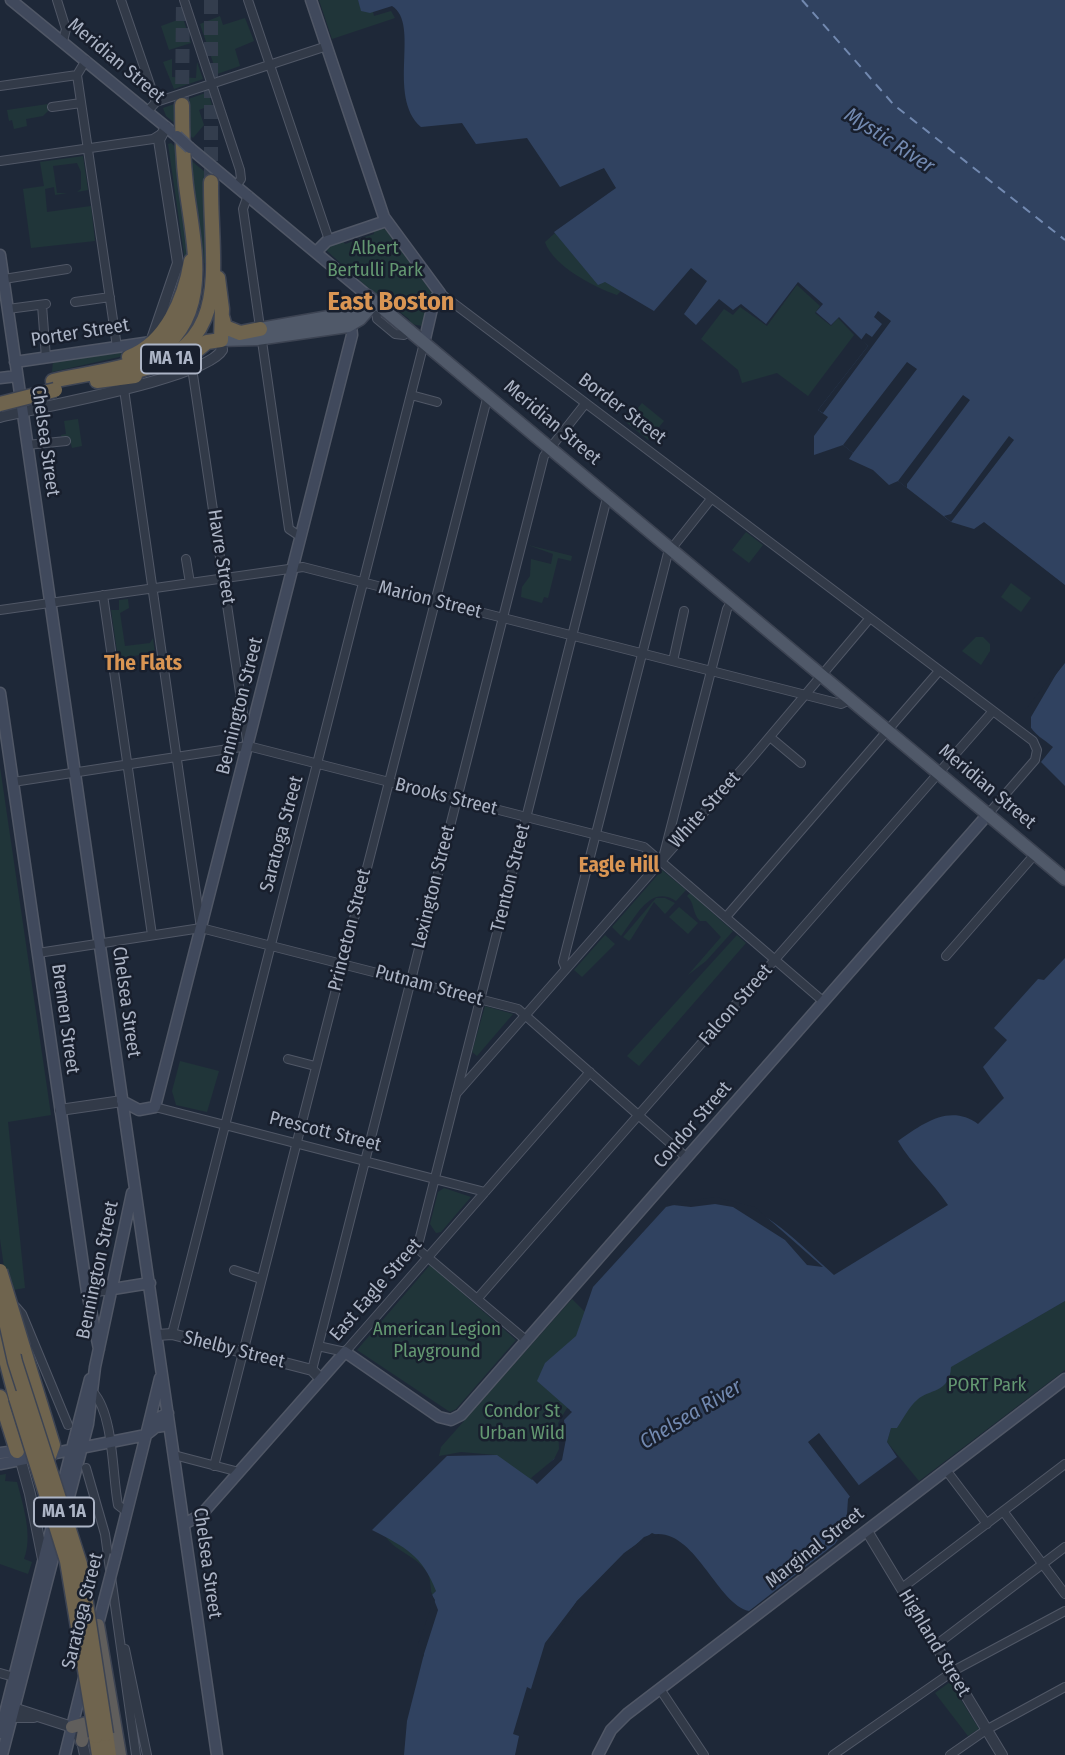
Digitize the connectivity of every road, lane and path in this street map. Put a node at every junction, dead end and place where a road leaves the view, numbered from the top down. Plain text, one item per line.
1 (11, 0) edge
2 (57, 0) edge
3 (121, 0) edge
4 (184, 0) edge
5 (248, 0) edge
6 (312, 0) edge
7 (63, 41) junction
8 (327, 46) junction
9 (86, 60) junction
10 (269, 65) junction
11 (77, 75) junction
12 (212, 84) junction
13 (0, 86) edge
14 (156, 102) junction
15 (81, 103) junction
16 (183, 105) tunnel mouth
17 (52, 107) dead end
18 (147, 111) junction
19 (164, 131) junction
20 (88, 148) junction
21 (0, 161) edge
22 (211, 182) tunnel mouth
23 (236, 186) junction
24 (248, 195) junction
25 (386, 220) junction
26 (329, 240) junction
27 (194, 242) junction
28 (316, 252) junction
29 (211, 253) junction
30 (0, 255) edge
31 (67, 269) dead end
32 (4, 279) junction
33 (440, 293) junction
34 (110, 297) junction
35 (371, 299) junction
36 (75, 302) dead end
37 (8, 309) junction
38 (222, 316) junction
39 (351, 319) junction
40 (261, 334) junction
41 (220, 340) junction
42 (151, 342) junction
43 (424, 342) junction
44 (117, 347) junction
45 (46, 358) junction
46 (15, 362) junction
47 (192, 368) junction
48 (101, 375) junction
49 (17, 376) junction
50 (0, 378) edge
51 (54, 386) junction
52 (124, 389) junction
53 (0, 394) edge
54 (411, 395) junction
55 (488, 395) junction
56 (437, 402) dead end
57 (0, 404) edge
58 (585, 404) junction
59 (23, 412) junction
60 (0, 417) edge
61 (66, 441) dead end
62 (27, 445) junction
63 (550, 446) junction
64 (608, 494) junction
65 (711, 499) junction
66 (301, 537) junction
67 (671, 547) junction
68 (186, 559) dead end
69 (293, 568) junction
70 (224, 578) junction
71 (190, 583) junction
72 (363, 583) junction
73 (153, 588) junction
74 (103, 595) junction
75 (733, 599) junction
76 (433, 601) junction
77 (50, 603) junction
78 (0, 610) edge
79 (684, 611) dead end
80 (502, 618) junction
81 (870, 618) junction
82 (572, 636) junction
83 (642, 653) junction
84 (673, 661) junction
85 (711, 671) junction
86 (939, 671) junction
87 (823, 675) junction
88 (0, 693) edge
89 (806, 695) junction
90 (852, 699) junction
91 (993, 711) junction
92 (890, 730) junction
93 (770, 737) junction
94 (248, 746) junction
95 (1037, 750) joint
96 (178, 757) junction
97 (801, 763) dead end
98 (318, 764) junction
99 (128, 765) junction
100 (75, 772) junction
101 (940, 772) junction
102 (13, 782) junction
103 (387, 782) junction
104 (456, 799) junction
105 (989, 813) junction
106 (527, 817) junction
107 (596, 835) junction
108 (1036, 853) junction
109 (662, 860) junction
110 (1065, 879) edge
111 (726, 917) junction
112 (201, 928) junction
113 (152, 935) junction
114 (100, 944) junction
115 (271, 945) junction
116 (38, 953) junction
117 (946, 956) dead end
118 (775, 960) junction
119 (341, 963) junction
120 (566, 969) junction
121 (410, 981) junction
122 (480, 999) junction
123 (824, 1002) junction
124 (526, 1015) junction
125 (288, 1059) dead end
126 (315, 1066) junction
127 (590, 1072) junction
128 (455, 1095) junction
129 (122, 1101) junction
130 (149, 1108) junction
131 (60, 1110) junction
132 (639, 1115) junction
133 (225, 1124) junction
134 (128, 1135) junction
135 (296, 1142) junction
136 (687, 1158) junction
137 (364, 1160) junction
138 (434, 1178) junction
139 (134, 1180) junction
140 (485, 1192) junction
141 (429, 1256) junction
142 (234, 1270) dead end
143 (0, 1271) edge
144 (261, 1279) junction
145 (150, 1283) junction
146 (113, 1289) junction
147 (87, 1293) junction
148 (0, 1295) edge
149 (478, 1298) junction
150 (0, 1307) edge
151 (0, 1319) edge
152 (172, 1334) junction
153 (157, 1335) junction
154 (0, 1337) edge
155 (527, 1341) junction
156 (26, 1342) junction
157 (318, 1346) junction
158 (99, 1349) junction
159 (242, 1352) junction
160 (345, 1352) junction
161 (0, 1358) edge
162 (95, 1367) junction
163 (312, 1370) junction
164 (162, 1371) junction
165 (321, 1379) junction
166 (1065, 1379) edge
167 (93, 1392) junction
168 (6, 1398) edge
169 (168, 1419) junction
170 (68, 1425) dead end
171 (148, 1429) junction
172 (49, 1430) junction
173 (109, 1441) junction
174 (75, 1447) junction
175 (17, 1450) junction
176 (51, 1450) junction
177 (0, 1453) edge
178 (174, 1455) junction
179 (0, 1464) edge
180 (1065, 1464) edge
181 (214, 1466) junction
182 (86, 1468) dead end
183 (946, 1470) junction
184 (239, 1472) junction
185 (1003, 1511) junction
186 (127, 1512) junction
187 (184, 1524) junction
188 (987, 1524) junction
189 (867, 1531) junction
190 (1065, 1547) edge
191 (43, 1562) junction
192 (1043, 1564) junction
193 (902, 1588) junction
194 (1065, 1594) edge
195 (1065, 1611) edge
196 (98, 1625) junction
197 (118, 1626) junction
198 (936, 1646) junction
199 (23, 1658) junction
200 (952, 1672) junction
201 (0, 1673) edge
202 (14, 1677) junction
203 (1065, 1687) edge
204 (660, 1689) junction
205 (6, 1711) edge
206 (97, 1719) junction
207 (72, 1727) junction
208 (986, 1730) junction
209 (0, 1733) edge
210 (100, 1736) junction
211 (2, 1755) edge
212 (65, 1755) edge
213 (85, 1755) edge
214 (99, 1755) edge
215 (109, 1755) edge
216 (120, 1755) edge
217 (136, 1755) edge
218 (147, 1755) edge
219 (217, 1755) edge
220 (598, 1755) edge
221 (704, 1755) edge
222 (833, 1755) edge
223 (950, 1755) edge
224 (1002, 1755) edge

1 - 7 main road, Meridian Street
2 - 7 street
3 - 14 street
4 - 12 street
5 - 10 street
6 - 8 main road, Border Street
7 - 9 main road, Meridian Street
8 - 10 street
8 - 25 main road, Border Street
9 - 11 street
9 - 18 main road, Meridian Street
10 - 12 street
10 - 26 street
11 - 13 street
11 - 15 street
12 - 14 street
12 - 23 street
14 - 18 street
15 - 17 street
15 - 20 street
16 - 27 highway, MA 1A
18 - 19 main road, Meridian Street
19 - 20 street
19 - 23 main road, Meridian Street, bridge
19 - 42 street
20 - 21 street
20 - 34 street
22 - 29 highway, MA 1A
23 - 24 main road, Meridian Street
24 - 28 main road, Meridian Street
24 - 40 street
25 - 26 main road
25 - 33 main road, Border Street
26 - 28 main road
27 - 42 highway
27 - 48 highway, MA 1A
28 - 35 main road, Meridian Street
29 - 38 highway
29 - 48 highway, MA 1A
30 - 32 main road, Chelsea Street
31 - 32 street
32 - 37 main road, Chelsea Street
33 - 43 main road
33 - 58 street, Border Street
34 - 36 street
34 - 44 street
35 - 39 main road
35 - 43 main road, Meridian Street
37 - 45 street
37 - 46 main road, Chelsea Street
38 - 40 highway
38 - 41 highway
39 - 40 main road
39 - 66 main road, Bennington Street
40 - 41 main road
40 - 66 street
41 - 47 street
41 - 48 highway
42 - 44 main road, Porter Street
42 - 48 highway
43 - 54 street, Saratoga Street
43 - 55 main road, Meridian Street
44 - 45 main road, Porter Street
45 - 46 main road, Porter Street
46 - 49 main road, Chelsea Street
47 - 52 street
47 - 70 street, Havre Street
48 - 51 highway, MA 1A
49 - 50 main road, Porter Street
49 - 59 main road, Chelsea Street
51 - 53 highway, MA 1A
51 - 57 highway, MA 1A, bridge
52 - 59 street
52 - 73 street
54 - 56 street
54 - 72 street, Saratoga Street
55 - 63 main road, Meridian Street
55 - 76 street, Princeton Street
58 - 63 street, Lexington Street
58 - 65 street, Border Street
59 - 60 street
59 - 62 main road, Chelsea Street
61 - 62 street
62 - 77 main road, Chelsea Street
63 - 64 main road, Meridian Street
63 - 80 street, Lexington Street
64 - 67 main road, Meridian Street
64 - 82 street, Trenton Street
65 - 67 street
65 - 81 street, Border Street
66 - 69 main road, Bennington Street
67 - 75 main road, Meridian Street
67 - 83 street
68 - 71 street
69 - 70 street, Marion Street
69 - 72 street, Marion Street
69 - 94 main road, Bennington Street
70 - 71 street, Marion Street
70 - 94 street, Havre Street
71 - 73 street, Marion Street
72 - 76 street, Marion Street
72 - 98 street, Saratoga Street
73 - 74 street, Marion Street
73 - 96 street
74 - 77 street, Marion Street
74 - 99 street
75 - 85 street
75 - 87 main road, Meridian Street
76 - 80 street, Marion Street
76 - 103 street, Princeton Street
77 - 78 street, Marion Street
77 - 100 main road, Chelsea Street
79 - 84 street
80 - 82 street, Marion Street
80 - 104 street, Lexington Street
81 - 86 street, Border Street
81 - 87 street, White Street
82 - 83 street, Marion Street
82 - 106 street, Trenton Street
83 - 84 street, Marion Street
83 - 107 street
84 - 85 street, Marion Street
85 - 89 street, Marion Street
85 - 109 street
86 - 91 street, Border Street
86 - 92 street
87 - 89 street, White Street
87 - 90 main road, Meridian Street
88 - 102 main road, Bremen Street
89 - 90 street, Marion Street
89 - 93 street, White Street
90 - 92 main road, Meridian Street
91 - 95 street, Border Street
91 - 101 street, Falcon Street
92 - 101 main road, Meridian Street
92 - 111 street
93 - 97 street
93 - 109 street, White Street
94 - 96 street, Brooks Street
94 - 98 street, Brooks Street
94 - 112 main road, Bennington Street
95 - 105 street, Condor Street
96 - 99 street, Brooks Street
96 - 112 street
98 - 103 street, Brooks Street
98 - 115 street, Saratoga Street
99 - 100 street, Brooks Street
99 - 113 street
100 - 102 street, Brooks Street
100 - 114 main road, Chelsea Street
101 - 105 main road, Meridian Street
101 - 118 street, Falcon Street
102 - 116 main road, Bremen Street
103 - 104 street, Brooks Street
103 - 119 street, Princeton Street
104 - 106 street, Brooks Street
104 - 121 street, Lexington Street
105 - 108 main road, Meridian Street
105 - 123 main road, Condor Street
106 - 107 street, Brooks Street
106 - 122 street, Trenton Street
107 - 109 street, Brooks Street
107 - 120 street
108 - 110 main road, Meridian Street
108 - 117 street
109 - 111 street, Brooks Street
109 - 120 street, White Street
111 - 118 street, Brooks Street
112 - 113 street, Putnam Street
112 - 115 street, Putnam Street
112 - 130 main road, Bennington Street
113 - 114 street, Putnam Street
114 - 116 street, Putnam Street
114 - 129 main road, Chelsea Street
115 - 119 street, Putnam Street
115 - 133 street, Saratoga Street
116 - 131 main road, Bremen Street
118 - 123 street, Brooks Street
118 - 132 street, Falcon Street
119 - 121 street, Putnam Street
119 - 126 street, Princeton Street
120 - 124 street, White Street
121 - 122 street, Putnam Street
121 - 137 street, Lexington Street
122 - 124 street, Putnam Street
122 - 128 street, Trenton Street
123 - 136 main road, Condor Street
124 - 127 street, Putnam Street
124 - 128 street, White Street
125 - 126 street
126 - 135 street, Princeton Street
127 - 132 street, Putnam Street
127 - 140 street, East Eagle Street
128 - 138 street, Trenton Street
129 - 130 main road, Prescott Street
129 - 131 street
129 - 134 main road, Chelsea Street
130 - 133 street, Prescott Street
130 - 134 main road, Bennington Street
131 - 147 main road, Bremen Street
132 - 136 street, Putnam Street
132 - 149 street, Falcon Street
133 - 135 street, Prescott Street
133 - 152 street, Saratoga Street
134 - 139 main road, Chelsea Street
135 - 137 street, Prescott Street
135 - 144 street, Princeton Street
136 - 155 main road, Condor Street
137 - 138 street, Prescott Street
137 - 157 street, Lexington Street
138 - 140 street, Prescott Street
138 - 141 street, Trenton Street
139 - 145 main road, Chelsea Street
139 - 146 main road, Bennington Street
140 - 141 street, East Eagle Street
141 - 149 street
141 - 160 street, East Eagle Street
142 - 144 street
143 - 156 highway, bridge
144 - 159 street, Princeton Street
145 - 146 main road
145 - 153 main road, Chelsea Street
146 - 147 street
146 - 158 main road, Bennington Street
147 - 158 main road, Bremen Street
148 - 210 highway, MA 1A, bridge
149 - 155 street
150 - 156 street
151 - 156 street
152 - 153 street, Shelby Street
152 - 159 street, Shelby Street
153 - 164 main road, Chelsea Street
154 - 168 highway, MA 1A
155 - 160 main road, Condor Street
156 - 170 street
156 - 172 highway
157 - 160 street
157 - 163 street, Lexington Street
158 - 162 main road, Bennington Street
159 - 163 street, Shelby Street
159 - 181 street, Princeton Street
160 - 165 main road, East Eagle Street
161 - 168 highway
162 - 167 main road, Bennington Street
162 - 174 main road, Bennington Street
163 - 165 street
164 - 169 main road, Chelsea Street
164 - 171 main road, Saratoga Street
165 - 184 main road, East Eagle Street
166 - 183 main road, Marginal Street
167 - 173 street
167 - 174 main road, Bennington Street
168 - 175 highway
168 - 210 highway, MA 1A, bridge
169 - 171 main road
169 - 178 main road, Chelsea Street
171 - 173 main road
171 - 186 main road, Saratoga Street
172 - 175 highway
172 - 176 highway
173 - 174 main road
173 - 186 street
174 - 176 main road
174 - 191 main road, Bennington Street
174 - 199 main road, Bennington Street
175 - 176 main road
175 - 177 main road
175 - 179 main road
175 - 191 street
178 - 181 street
178 - 187 main road, Chelsea Street
180 - 185 street
181 - 184 street
182 - 197 street
183 - 188 street
183 - 189 main road, Marginal Street
184 - 187 main road, East Eagle Street
185 - 188 street
185 - 192 street
186 - 196 main road, Saratoga Street, bridge
187 - 219 main road, Chelsea Street
188 - 193 street
189 - 193 street, Highland Street
189 - 204 main road, Marginal Street
190 - 192 street
191 - 199 main road, Bennington Street
192 - 194 street
192 - 198 street
193 - 198 street, Highland Street
195 - 200 street
196 - 207 main road, Saratoga Street
196 - 210 highway
197 - 217 street
197 - 218 street
198 - 200 street, Highland Street
199 - 202 main road, Bennington Street
199 - 205 main road, Bennington Street
200 - 208 street, Highland Street
200 - 222 street
201 - 202 street
202 - 205 main road, Bennington Street
203 - 208 street
204 - 220 main road, Marginal Street
204 - 221 street
205 - 207 street
205 - 209 main road, Bennington Street
205 - 211 main road, Bennington Street
206 - 207 highway
206 - 210 highway
206 - 210 highway
207 - 210 street
207 - 212 main road, Saratoga Street
208 - 223 street
208 - 224 street, Highland Street
210 - 213 street
210 - 214 highway, MA 1A
210 - 215 highway, MA 1A
210 - 216 highway

